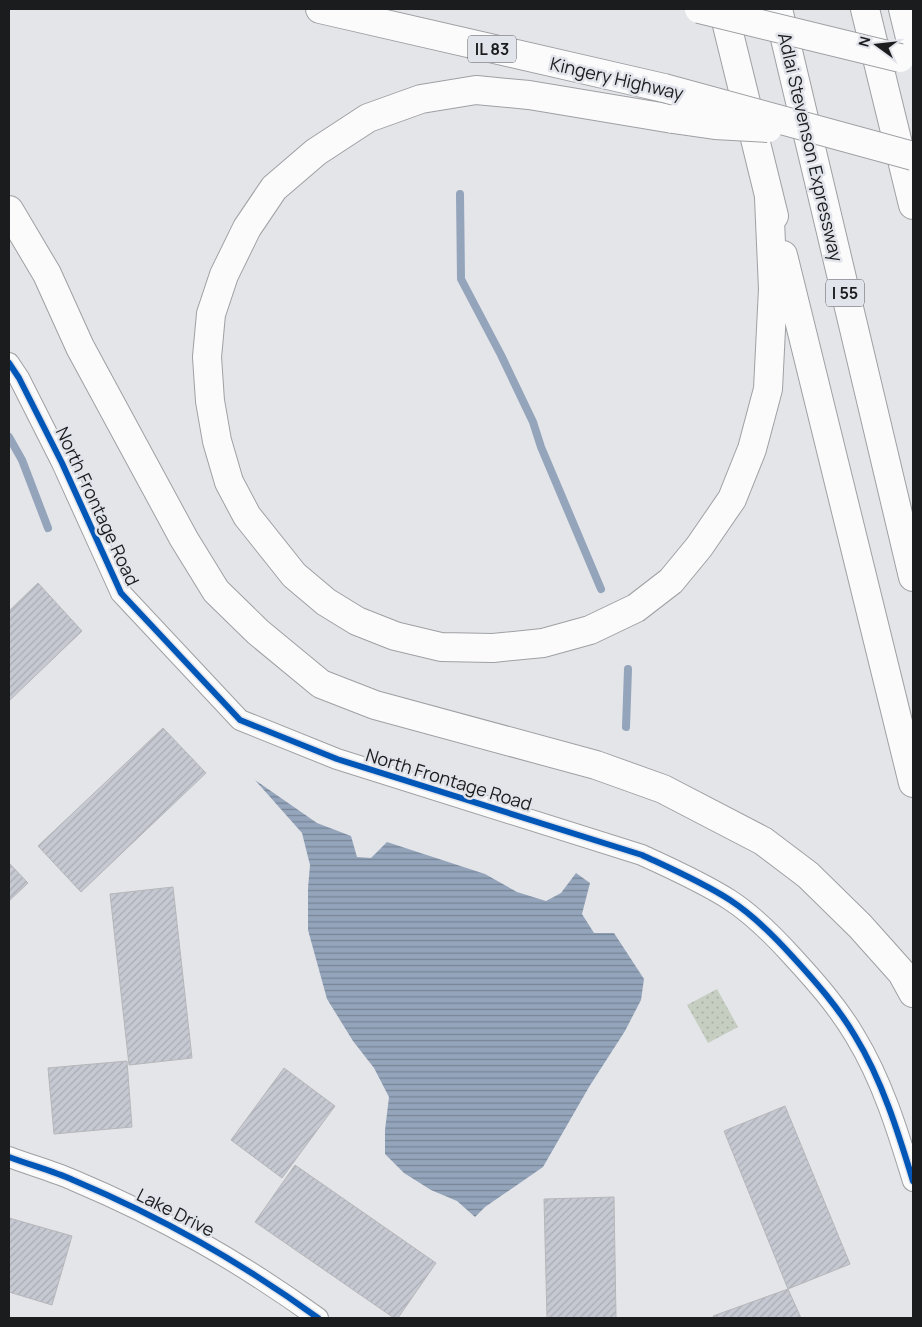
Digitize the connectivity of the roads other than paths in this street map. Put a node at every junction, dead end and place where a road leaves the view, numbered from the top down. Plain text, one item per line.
1 (320, 9) edge
2 (700, 9) edge
3 (723, 9) edge
4 (778, 9) edge
5 (866, 9) edge
6 (903, 9) edge
7 (909, 56) edge
8 (824, 132) junction
9 (913, 156) edge
10 (769, 198) junction
11 (913, 205) edge
12 (9, 210) edge
13 (9, 364) edge
14 (913, 577) edge
15 (913, 783) edge
16 (913, 993) edge
17 (9, 1157) edge
18 (913, 1181) edge
19 (318, 1318) edge

1 - 8 highway, Kingery Highway / IL 83, bridge
2 - 7 highway, bridge
3 - 10 highway
4 - 14 highway, Adlai Stevenson Expressway / I 55
5 - 11 highway
6 - 7 highway
8 - 9 highway, Kingery Highway / IL 83, bridge
8 - 10 highway, bridge
10 - 15 highway
12 - 16 highway
13 - 18 street, North Frontage Road
17 - 19 street, Lake Drive

